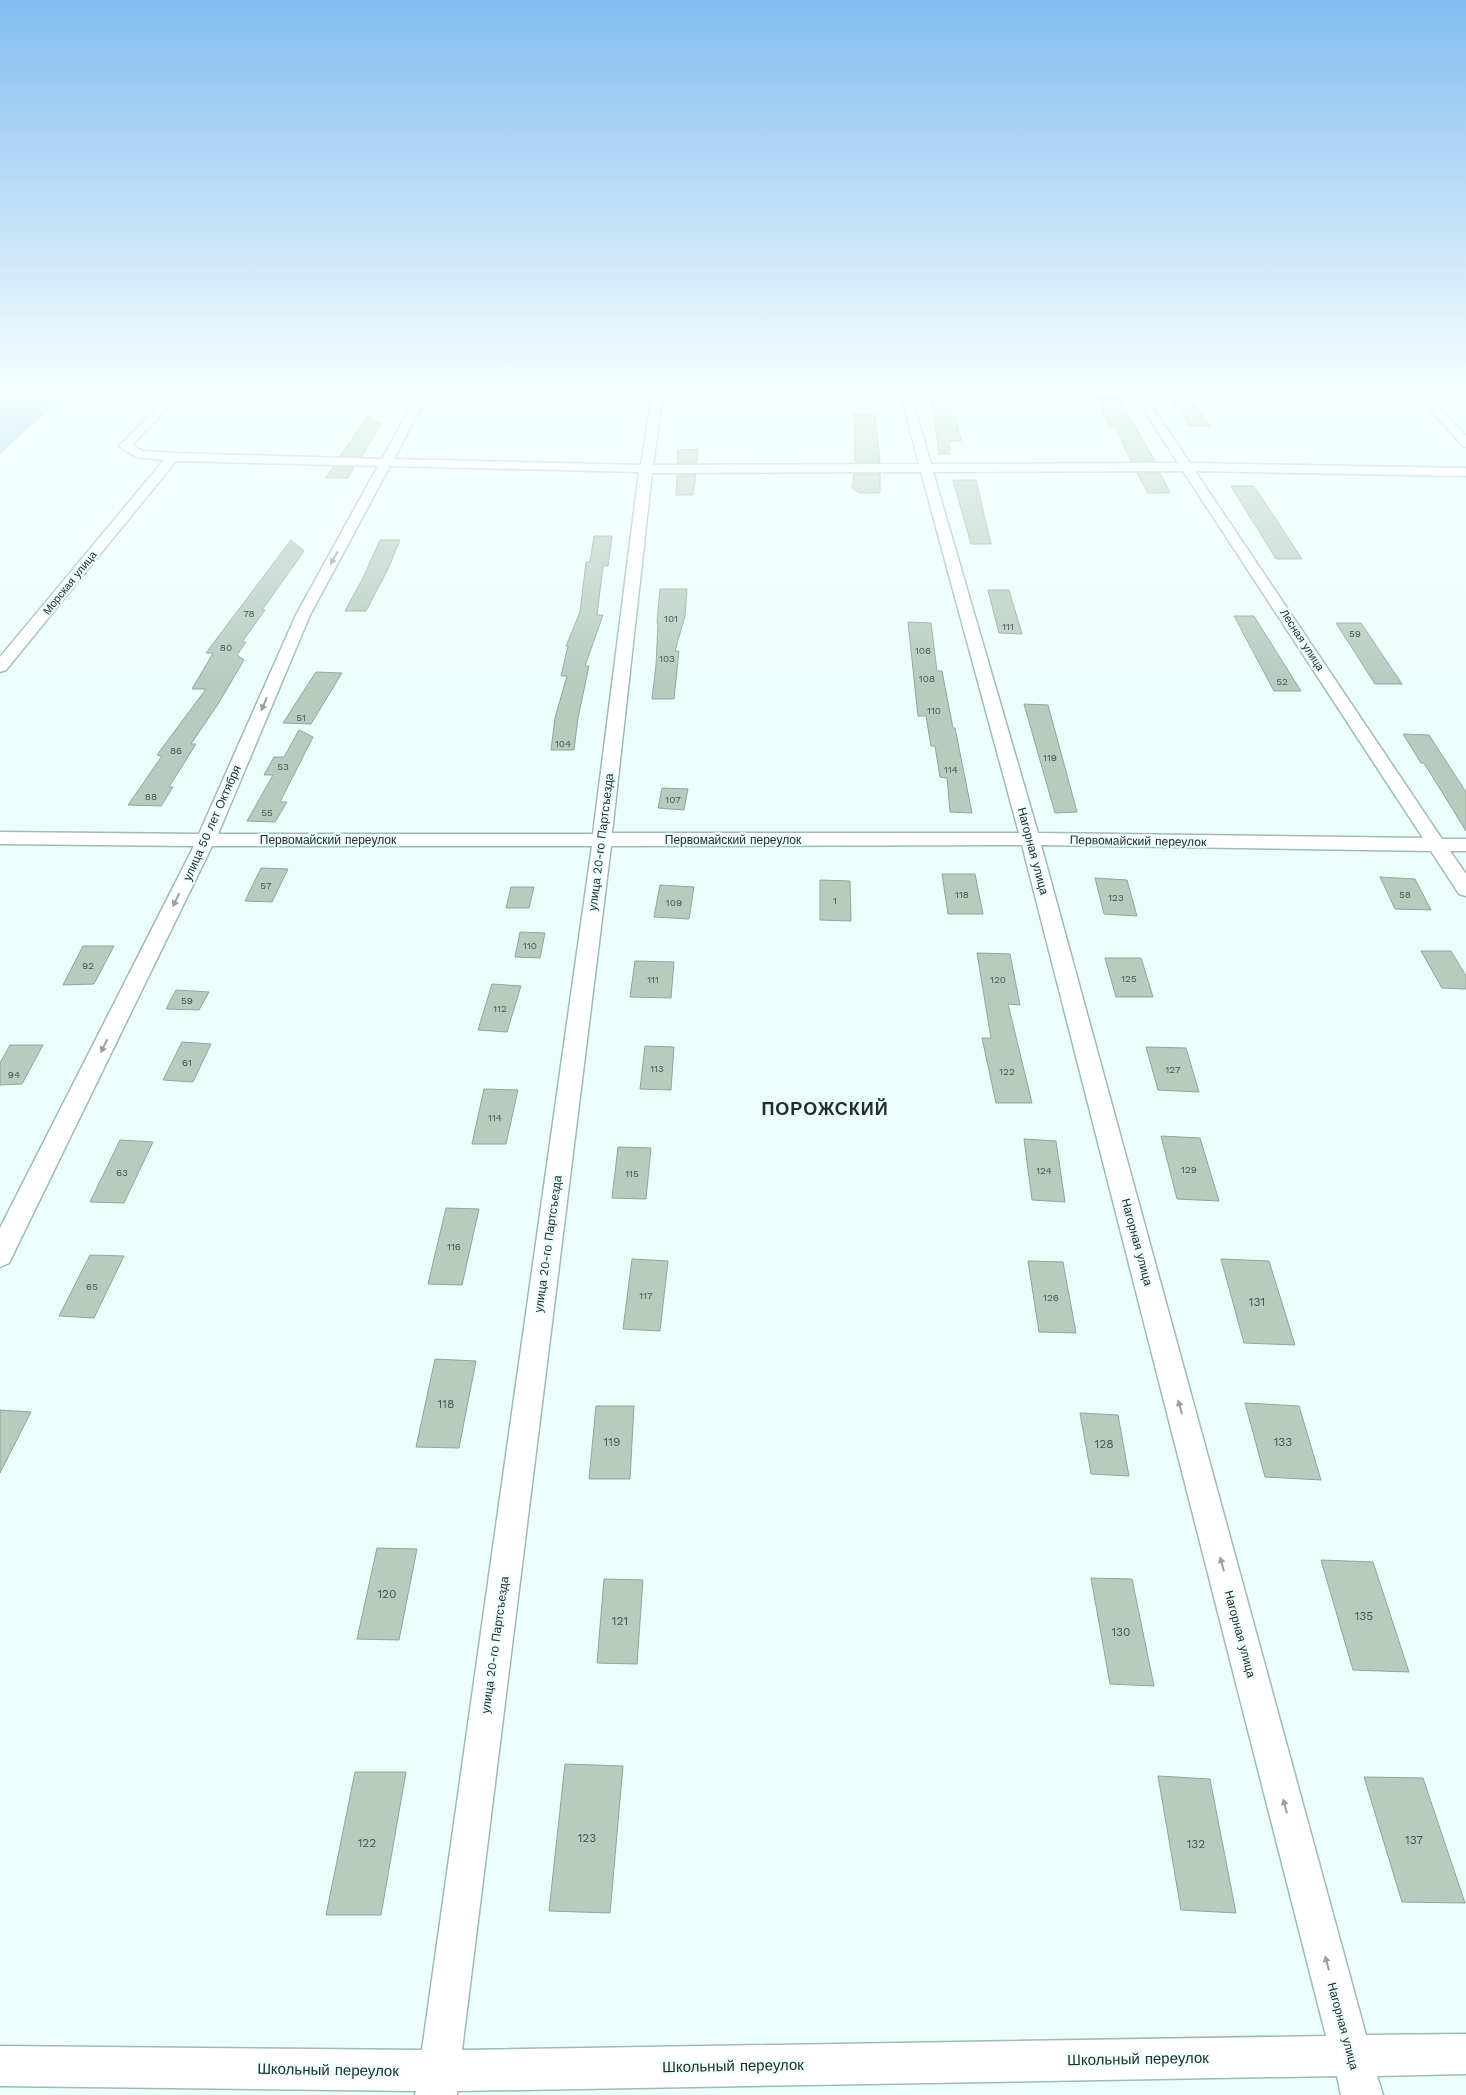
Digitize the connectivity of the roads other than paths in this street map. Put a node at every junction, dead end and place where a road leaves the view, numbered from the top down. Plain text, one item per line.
1 (146, 490) edge
2 (372, 490) edge
3 (644, 490) edge
4 (932, 490) edge
5 (1203, 490) edge
6 (0, 667) edge
7 (0, 838) edge
8 (1030, 839) junction
9 (206, 840) junction
10 (602, 840) junction
11 (1437, 845) junction
12 (1466, 845) edge
13 (1466, 889) edge
14 (0, 1255) edge
15 (1466, 2054) edge
16 (1351, 2055) junction
17 (0, 2066) edge
18 (437, 2083) edge
19 (1362, 2095) edge

1 - 6 street, Морская улица
2 -> 9 street, улица 50 лет Октября
3 - 10 street, улица 20-го Партсъезда
4 - 8 street, Нагорная улица
5 - 11 street, Лесная улица
7 - 9 street, Первомайский переулок
8 - 10 street, Первомайский переулок
8 - 11 street, Первомайский переулок
16 -> 8 street, Нагорная улица
9 - 10 street, Первомайский переулок
9 -> 14 street, улица 50 лет Октября
10 - 18 street, улица 20-го Партсъезда
11 - 12 street, Первомайский переулок
11 - 13 street, Лесная улица
15 - 16 street, Школьный переулок
16 - 18 street, Школьный переулок
16 - 19 street, Нагорная улица
17 - 18 street, Школьный переулок

